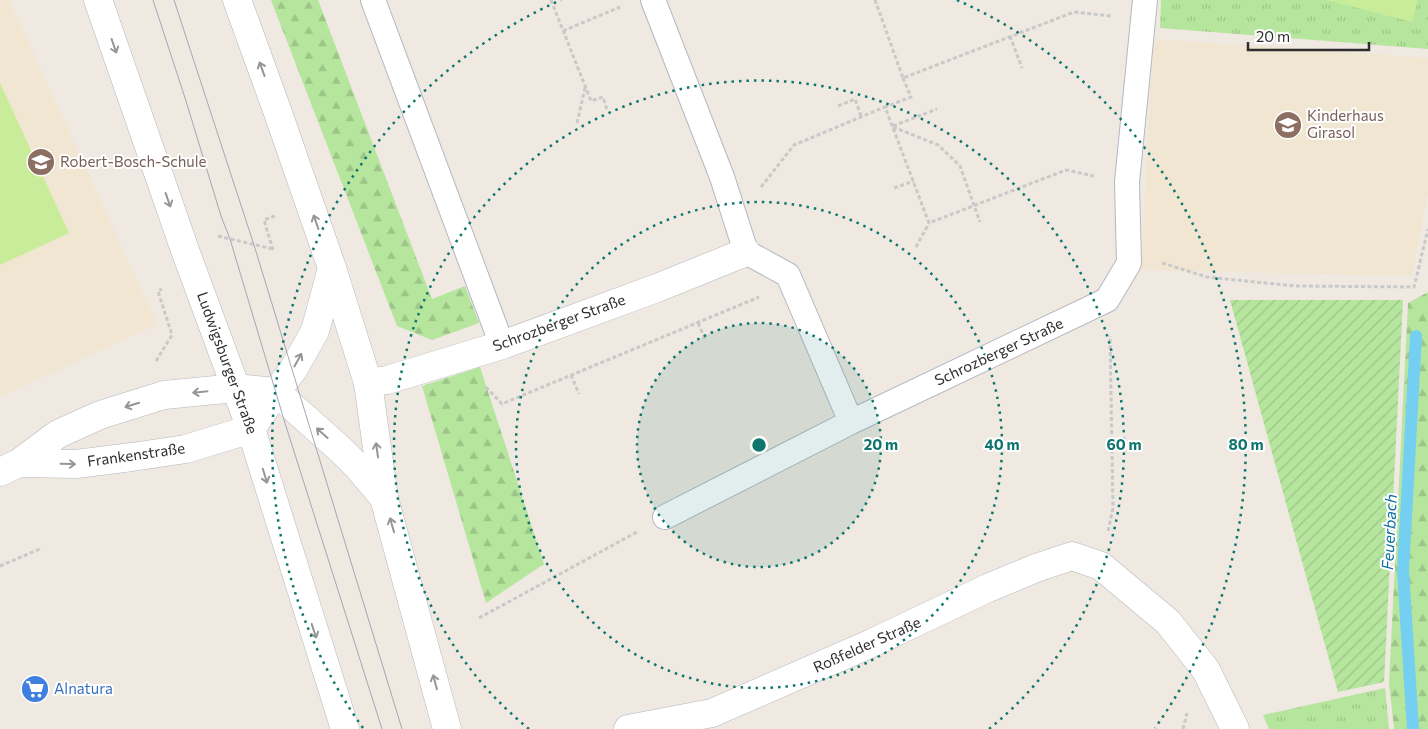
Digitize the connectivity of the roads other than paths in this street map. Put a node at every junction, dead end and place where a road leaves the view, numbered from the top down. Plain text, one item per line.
1 (98, 0) edge
2 (237, 0) edge
3 (373, 0) edge
4 (653, 0) edge
5 (1144, 9) edge
6 (746, 252) junction
7 (332, 268) junction
8 (502, 345) junction
9 (368, 383) junction
10 (236, 388) junction
11 (276, 392) junction
12 (851, 422) junction
13 (251, 429) junction
14 (10, 467) edge
15 (384, 498) junction
16 (665, 518) road end
17 (714, 721) edge
18 (345, 729) edge
19 (448, 729) edge
20 (628, 729) edge
21 (1235, 729) edge

1 -> 10 street, Ludwigsburger Straße
7 -> 2 street
3 - 8 lane
4 - 6 lane
5 - 12 lane, Schrozberger Straße
6 - 8 street, Schrozberger Straße
6 - 12 lane
7 - 9 street
11 -> 7 street
8 - 9 street, Schrozberger Straße
15 -> 9 street
10 - 11 street, Frankenstraße
10 - 13 street, Ludwigsburger Straße
10 -> 14 street, Frankenstraße
11 - 13 street
15 -> 11 street
12 - 16 lane, Schrozberger Straße
14 -> 13 street, Frankenstraße
13 -> 18 street, Ludwigsburger Straße
19 -> 15 street
17 - 20 street, Roßfelder Straße
17 - 21 street, Roßfelder Straße

